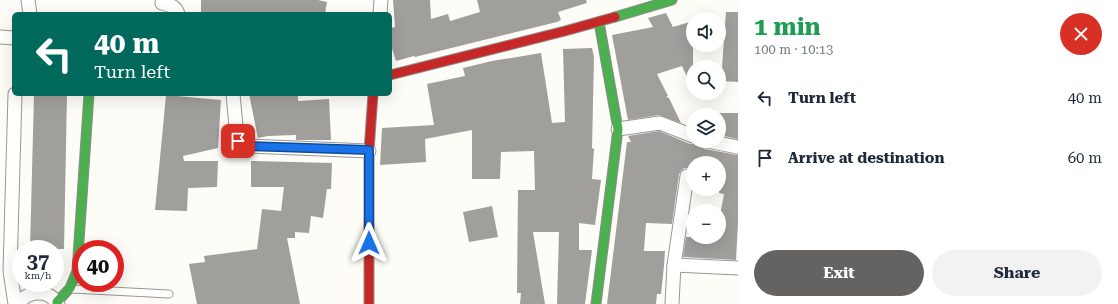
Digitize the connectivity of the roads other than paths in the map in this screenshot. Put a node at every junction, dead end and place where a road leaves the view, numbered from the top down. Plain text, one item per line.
1 (28, 0) edge
2 (381, 0) edge
3 (672, 0) edge
4 (161, 6) edge
5 (30, 12) edge
6 (178, 12) edge
7 (380, 12) edge
8 (599, 22) junction
9 (0, 37) edge
10 (12, 38) edge
11 (392, 74) edge
12 (14, 96) edge
13 (89, 96) edge
14 (233, 96) edge
15 (373, 96) edge
16 (618, 129) junction
17 (686, 133) edge
18 (726, 145) edge
19 (738, 147) edge
20 (369, 150) junction
21 (686, 183) edge
22 (674, 265) junction
23 (738, 268) edge
24 (71, 289) junction
25 (169, 294) dead end
26 (57, 303) edge
27 (15, 304) edge
28 (18, 304) edge
29 (369, 304) edge
30 (596, 304) edge
31 (672, 304) edge

1 - 5 street
2 - 7 street
3 - 8 street
4 - 6 street
8 - 11 street
8 - 16 street
9 - 10 street
12 - 27 street
13 - 24 street
14 - 20 street
15 - 20 street
16 - 17 street
16 - 30 street
18 - 19 street
20 - 29 street
21 - 22 street
22 - 23 street
22 - 31 street
24 - 25 lane
24 - 26 street
26 - 28 street

